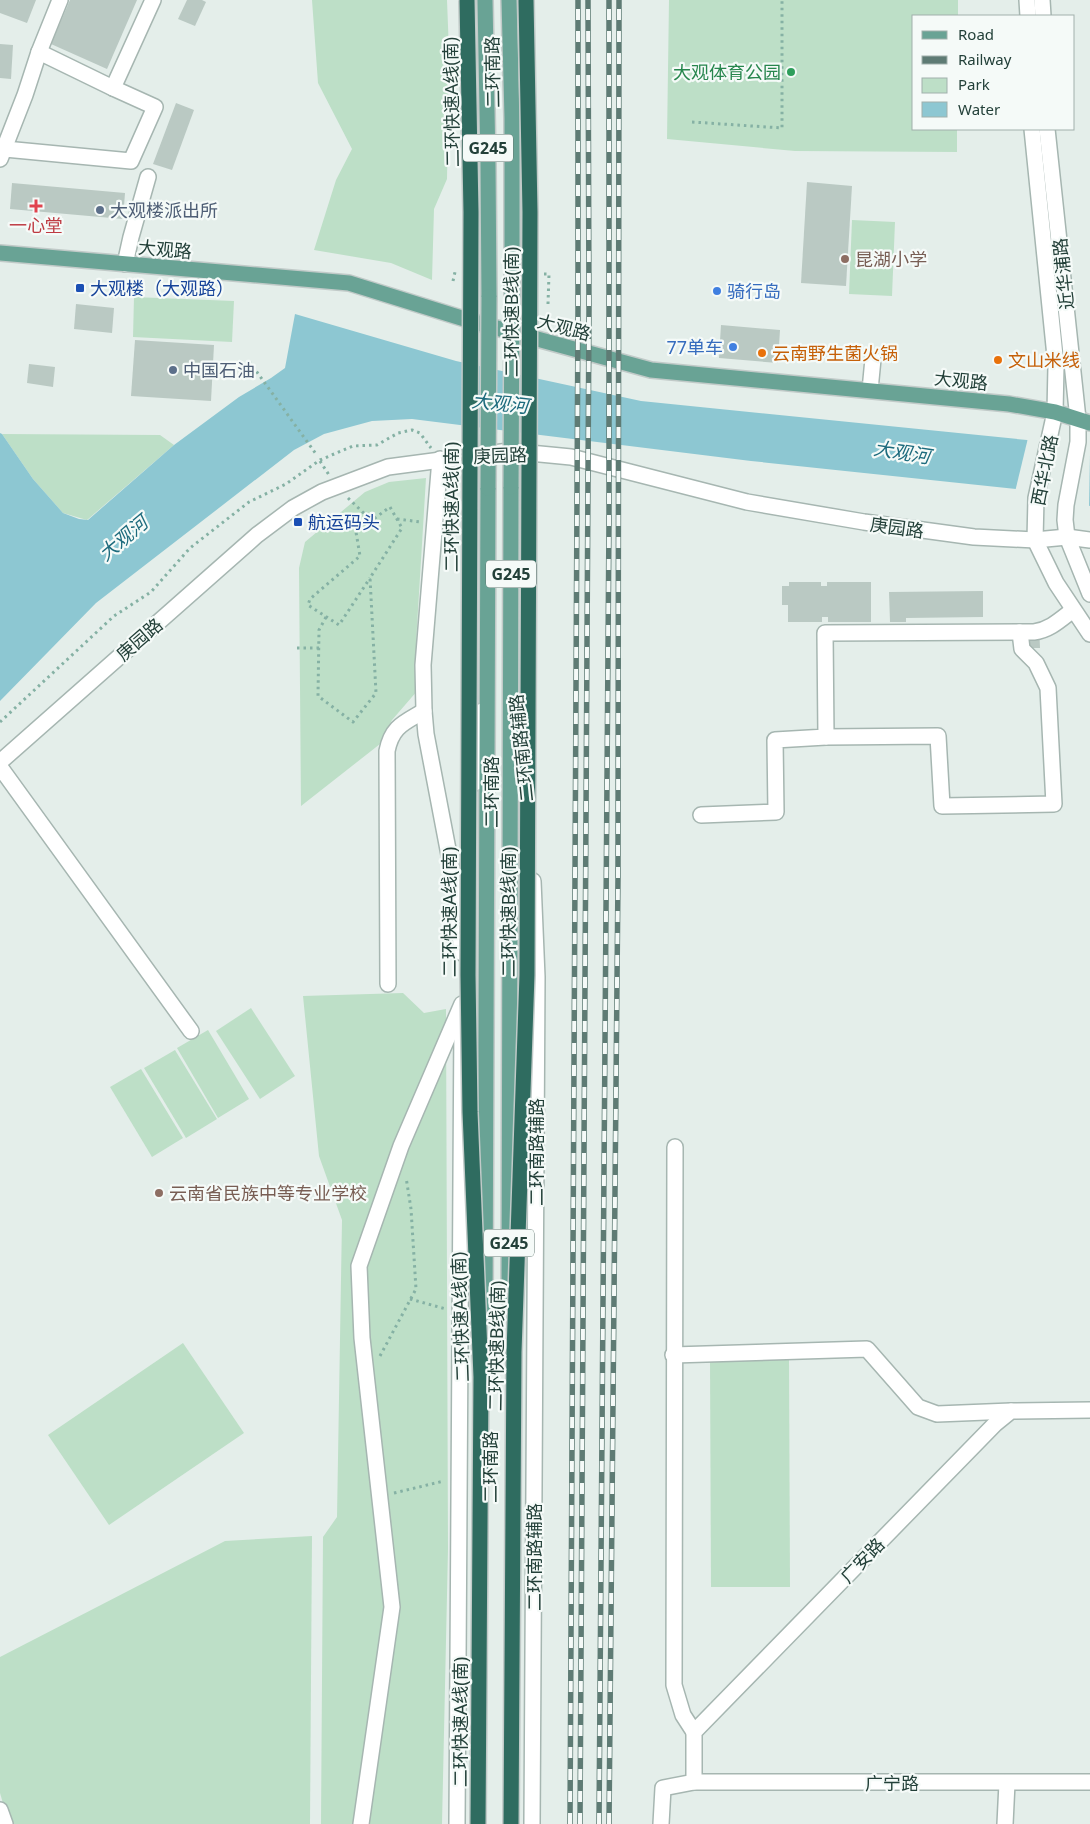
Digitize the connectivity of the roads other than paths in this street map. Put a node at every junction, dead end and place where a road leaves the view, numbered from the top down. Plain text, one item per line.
1 (60, 0) edge
2 (153, 0) edge
3 (467, 0) edge
4 (485, 0) edge
5 (508, 0) edge
6 (526, 0) edge
7 (1027, 0) edge
8 (1042, 0) edge
9 (1028, 15) edge
10 (1043, 15) edge
11 (39, 52) junction
12 (113, 88) junction
13 (1032, 130) edge
14 (1047, 130) edge
15 (2, 154) edge
16 (148, 177) dead end
17 (0, 253) edge
18 (125, 264) junction
19 (873, 359) dead end
20 (870, 390) junction
21 (1055, 412) junction
22 (1084, 421) edge
23 (440, 459) junction
24 (1067, 537) junction
25 (1035, 540) junction
26 (1090, 540) edge
27 (1090, 594) edge
28 (1073, 610) junction
29 (1020, 632) junction
30 (1090, 634) edge
31 (487, 662) junction
32 (511, 662) junction
33 (424, 711) junction
34 (826, 737) junction
35 (0, 762) edge
36 (0, 767) edge
37 (701, 815) dead end
38 (462, 953) junction
39 (388, 984) dead end
40 (462, 1004) junction
41 (190, 1031) dead end
42 (675, 1147) dead end
43 (673, 1355) junction
44 (1090, 1410) edge
45 (1011, 1411) junction
46 (694, 1732) junction
47 (694, 1782) junction
48 (1090, 1782) edge
49 (1007, 1783) junction
50 (0, 1810) edge
51 (4, 1824) edge
52 (360, 1824) edge
53 (457, 1824) edge
54 (478, 1824) edge
55 (483, 1824) edge
56 (507, 1824) edge
57 (511, 1824) edge
58 (532, 1824) edge
59 (661, 1824) edge
60 (1005, 1824) edge

1 - 11 street
2 - 12 street
3 - 54 highway, 二环快速A线(南), bridge
4 - 31 main road, 二环南路 / G245, bridge
5 - 32 main road, 二环南路 / G245, bridge
6 - 57 highway, 二环快速B线(南), bridge
7 - 9 street
8 - 10 street
11 - 12 street
11 - 15 street
12 - 15 street
13 - 21 street, 近华浦路
14 - 22 street, 近华浦路
16 - 18 street
17 - 18 main road, 大观路
18 - 20 main road, 大观路
19 - 20 street
20 - 21 main road, 大观路
21 - 22 main road, 大观路
21 - 25 street, 西华北路
22 - 24 street, 西华北路
23 - 25 street, 庚园路
23 - 33 street
23 - 35 street, 庚园路
24 - 25 street, 庚园路
24 - 26 street, 庚园路
24 - 27 street, 西华北路
25 - 28 street, 西华北路
28 - 29 street
28 - 30 street, 西华北路
29 - 34 street
29 - 34 street
31 - 38 street, 二环南路辅路
31 - 55 main road, 二环南路 / G245
32 - 56 main road, 二环南路 / G245
32 - 58 street, 二环南路辅路
33 - 38 street
33 - 39 street
34 - 37 street
36 - 41 street
38 - 40 street, 二环南路辅路
40 - 52 street
40 - 53 street, 二环南路辅路
42 - 43 street
43 - 45 street
43 - 46 street
44 - 45 street
45 - 46 street, 广安路
46 - 47 street
47 - 49 street, 广宁路
47 - 59 street, 广宁路
48 - 49 street, 广宁路
49 - 60 street
50 - 51 street

